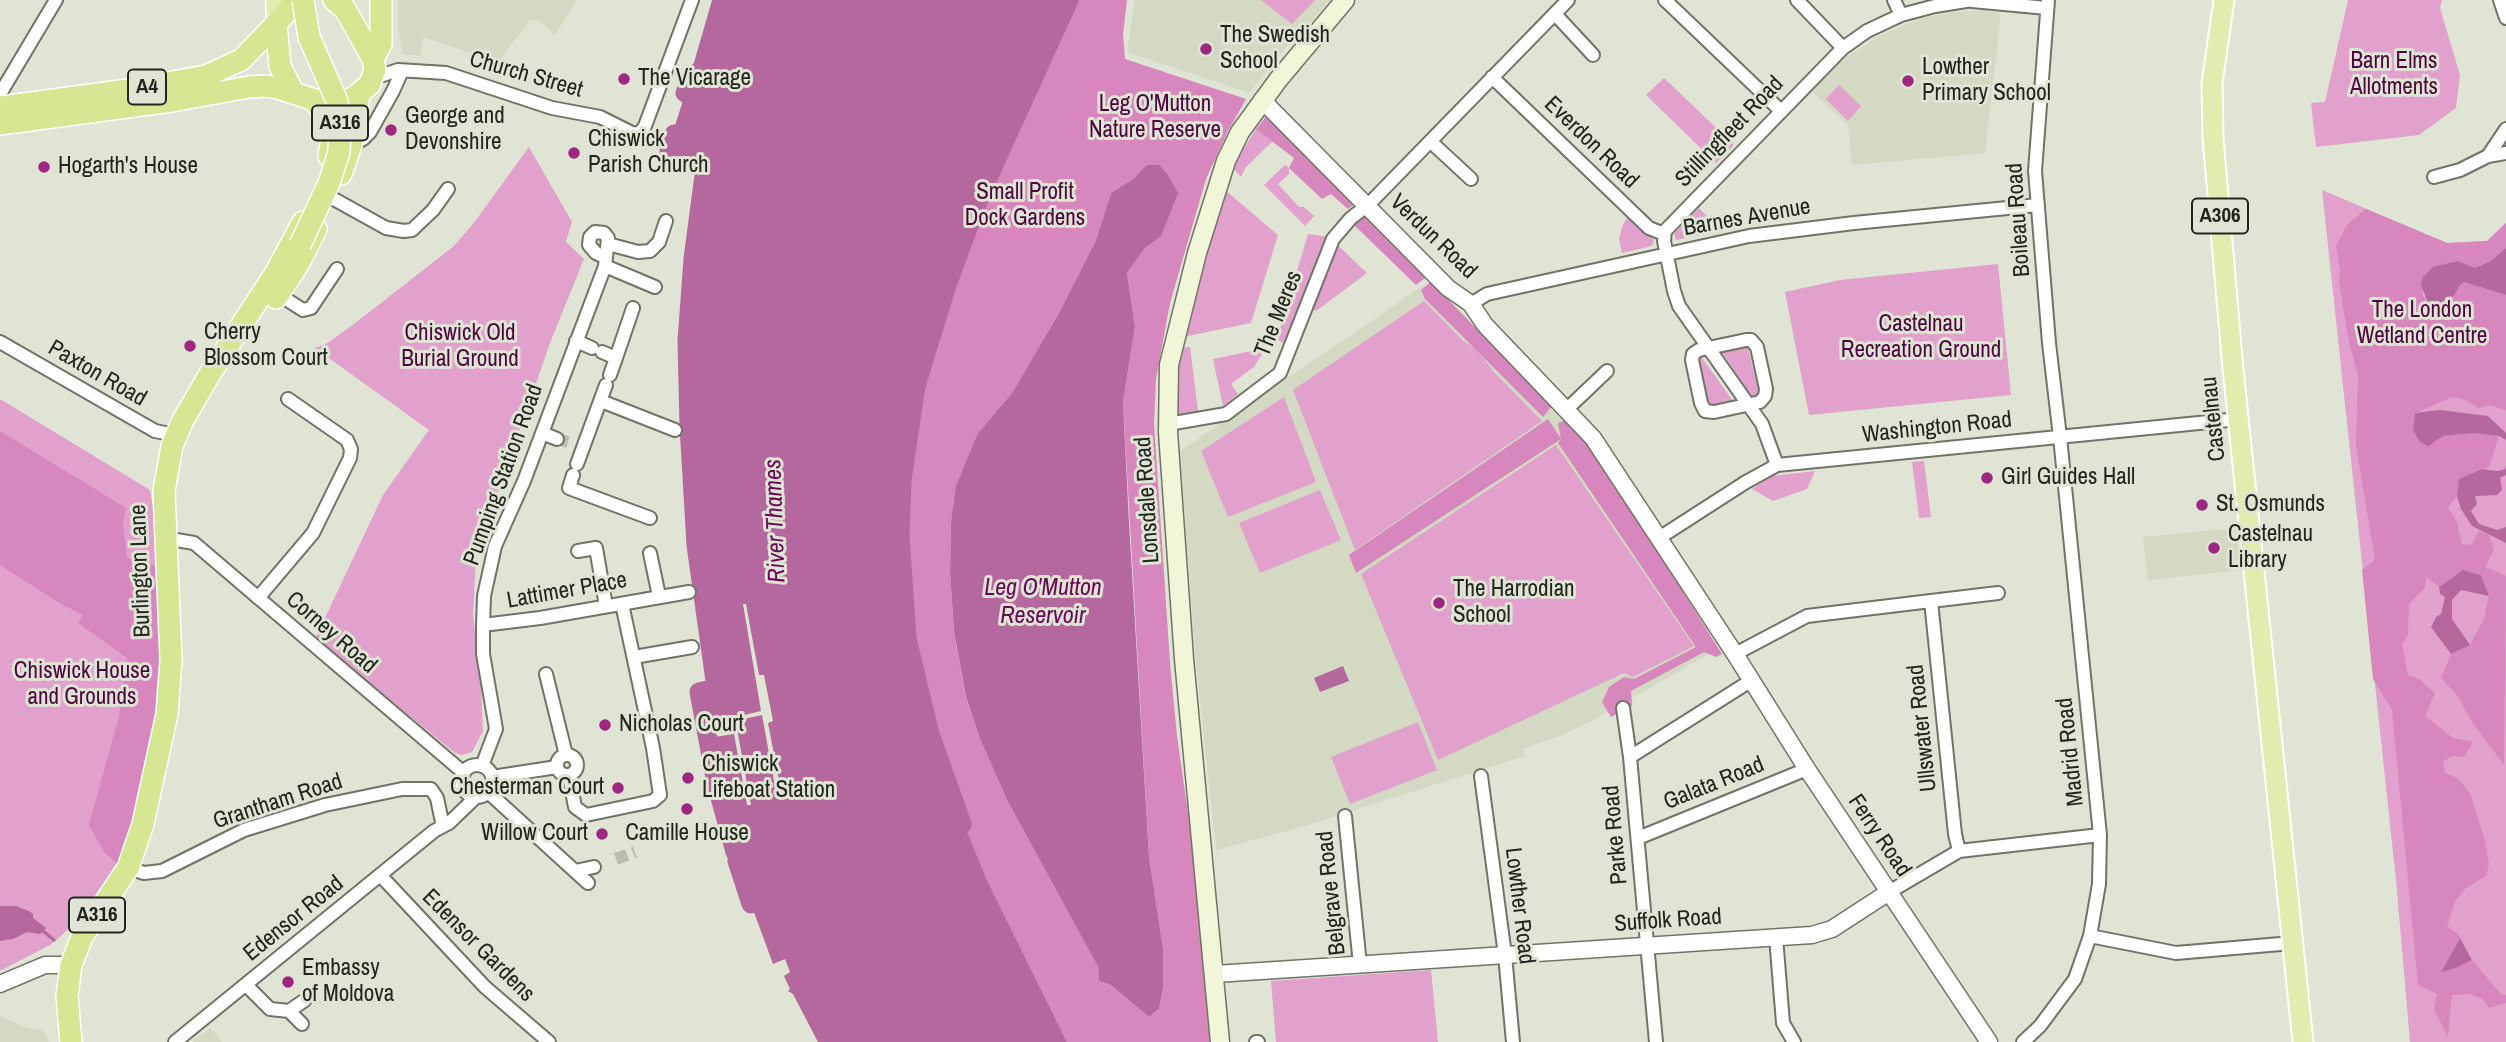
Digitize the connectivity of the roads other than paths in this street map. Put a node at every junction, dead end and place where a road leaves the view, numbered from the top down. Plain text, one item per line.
1 (303, 0) edge
2 (334, 0) edge
3 (380, 0) edge
4 (692, 0) edge
5 (1345, 0) edge
6 (1568, 0) edge
7 (1665, 0) edge
8 (1797, 0) edge
9 (1894, 0) edge
10 (1972, 0) edge
11 (2224, 0) edge
12 (2500, 0) edge
13 (52, 2) edge
14 (2048, 4) edge
15 (1555, 14) junction
16 (276, 15) edge
17 (1900, 15) junction
18 (2506, 18) edge
19 (1843, 48) junction
20 (1593, 55) dead end
21 (373, 66) junction
22 (400, 70) junction
23 (1492, 77) junction
24 (293, 92) junction
25 (0, 94) edge
26 (359, 95) junction
27 (314, 100) junction
28 (1262, 100) junction
29 (0, 107) edge
30 (1780, 110) junction
31 (0, 124) edge
32 (2506, 130) edge
33 (1431, 142) junction
34 (351, 145) junction
35 (2506, 153) edge
36 (2488, 156) junction
37 (2434, 177) dead end
38 (1471, 179) dead end
39 (449, 189) dead end
40 (332, 198) junction
41 (1368, 205) junction
42 (2038, 205) junction
43 (666, 221) dead end
44 (1664, 234) junction
45 (608, 244) junction
46 (1667, 253) junction
47 (605, 262) junction
48 (337, 270) dead end
49 (655, 286) dead end
50 (278, 293) junction
51 (1471, 303) junction
52 (634, 308) dead end
53 (576, 341) junction
54 (0, 342) edge
55 (1707, 348) junction
56 (617, 358) junction
57 (1607, 371) dead end
58 (201, 391) junction
59 (288, 399) dead end
60 (601, 401) junction
61 (1748, 404) junction
62 (1566, 410) junction
63 (2239, 419) junction
64 (1168, 424) junction
65 (675, 430) dead end
66 (542, 433) junction
67 (175, 435) junction
68 (2060, 437) junction
69 (582, 447) junction
70 (169, 456) junction
71 (1777, 465) junction
72 (649, 517) dead end
73 (166, 538) junction
74 (1659, 538) junction
75 (578, 551) dead end
76 (650, 553) dead end
77 (689, 592) dead end
78 (1997, 593) dead end
79 (659, 596) junction
80 (258, 598) junction
81 (1931, 601) junction
82 (622, 604) junction
83 (606, 606) junction
84 (483, 625) junction
85 (692, 647) dead end
86 (1735, 654) junction
87 (634, 657) junction
88 (546, 674) dead end
89 (1752, 680) junction
90 (1623, 708) dead end
91 (566, 755) junction
92 (1630, 757) junction
93 (482, 766) junction
94 (557, 767) junction
95 (1807, 769) junction
96 (464, 773) junction
97 (569, 775) junction
98 (1481, 776) dead end
99 (492, 777) junction
100 (477, 794) junction
101 (439, 803) junction
102 (455, 810) junction
103 (1345, 816) dead end
104 (440, 825) junction
105 (2100, 835) junction
106 (1638, 838) junction
107 (1959, 850) junction
108 (594, 867) dead end
109 (128, 868) junction
110 (575, 872) junction
111 (381, 876) junction
112 (588, 883) dead end
113 (1889, 892) junction
114 (2090, 936) junction
115 (1776, 937) junction
116 (2292, 943) junction
117 (1646, 945) junction
118 (1505, 955) junction
119 (71, 965) junction
120 (1360, 965) junction
121 (1215, 974) junction
122 (0, 984) edge
123 (246, 985) junction
124 (305, 1000) dead end
125 (289, 1012) junction
126 (302, 1024) dead end
127 (71, 1042) edge
128 (175, 1042) edge
129 (549, 1042) edge
130 (1220, 1042) edge
131 (1513, 1042) edge
132 (1656, 1042) edge
133 (1794, 1042) edge
134 (1989, 1042) edge
135 (2023, 1042) edge
136 (2303, 1042) edge

1 - 16 highway
1 - 58 highway, A316, bridge
2 - 21 highway
3 - 21 highway
4 - 22 street, Church Street
5 - 28 main road, Lonsdale Road
6 - 15 street, The Meres
7 - 30 street
8 - 19 street
9 - 17 street
10 - 14 street, Stillingfleet Road
10 - 17 street, Stillingfleet Road
11 - 63 main road, Castelnau / A306
12 - 18 street
13 - 25 street
14 - 42 street, Boileau Road
15 - 20 street
15 - 23 street, The Meres
16 - 24 highway
16 - 29 highway, A4
17 - 19 street, Stillingfleet Road
19 - 30 street, Stillingfleet Road
21 - 22 street, Church Street
21 - 26 highway
22 - 34 street, Burlington Lane
23 - 33 street, The Meres
23 - 44 street, Everdon Road
24 - 27 highway
24 - 31 highway, A4
26 - 27 highway
26 - 34 highway, Burlington Lane / A316
27 - 58 highway, Burlington Lane / A316
28 - 41 street, Verdun Road
28 - 64 main road, Lonsdale Road
30 - 44 street, Stillingfleet Road
32 - 36 street
33 - 38 street
33 - 41 street, The Meres
34 - 40 highway, Burlington Lane / A316
35 - 36 street
36 - 37 street
39 - 40 street
40 - 50 highway, Burlington Lane / A316
41 - 51 street, Verdun Road
41 - 64 street, The Meres
42 - 46 street, Barnes Avenue
42 - 68 street, Boileau Road
43 - 45 street
44 - 46 street
45 - 47 street, Pumping Station Road
45 - 47 street
46 - 51 street, Barnes Avenue
46 - 55 street
47 - 49 street
47 - 53 street, Pumping Station Road
48 - 50 street
50 - 70 highway, Burlington Lane / A316
51 - 62 street, Verdun Road
52 - 56 street
53 - 56 street
53 - 66 street, Pumping Station Road
54 - 67 street, Paxton Road
55 - 61 street
55 - 61 street
55 - 61 street
56 - 60 street
57 - 62 street
58 - 67 highway, Burlington Lane / A316
59 - 80 street
60 - 65 street
60 - 69 street
61 - 71 street
62 - 74 street, Verdun Road
63 - 68 street, Washington Road
63 - 116 main road, Castelnau / A306
64 - 121 main road, Lonsdale Road
66 - 69 street
66 - 84 street, Pumping Station Road
67 - 70 highway, Burlington Lane / A316
68 - 71 street, Washington Road
68 - 105 street, Madrid Road
69 - 72 street
70 - 73 highway, Burlington Lane / A316
71 - 74 street, Washington Road
73 - 80 street, Corney Road
73 - 109 highway, Burlington Lane / A316
74 - 86 street, Verdun Road
75 - 83 street
76 - 79 street, Lattimer Place
77 - 79 street, Lattimer Place
78 - 81 street
79 - 82 street, Lattimer Place
80 - 96 street, Corney Road
81 - 86 street
81 - 107 street, Ullswater Road
82 - 83 street, Lattimer Place
82 - 87 street
83 - 84 street, Lattimer Place
84 - 93 street, Pumping Station Road
85 - 87 street
86 - 89 street, Ferry Road
87 - 97 street
88 - 91 street
89 - 92 street
89 - 95 street, Ferry Road
90 - 92 street, Parke Road
91 - 94 street
91 - 97 street
92 - 106 street, Parke Road
93 - 96 street
93 - 99 street
94 - 97 street
94 - 99 street
95 - 106 street, Galata Road
95 - 113 street, Ferry Road
96 - 100 street
98 - 118 street, Lowther Road
99 - 100 street
100 - 102 street, Edensor Road
100 - 104 street, Edensor Road
100 - 110 street
101 - 102 street, Grantham Road
101 - 104 street
101 - 109 street, Grantham Road
102 - 104 street, Edensor Road
103 - 120 street, Belgrave Road
104 - 111 street, Edensor Road
105 - 107 street, Suffolk Road
105 - 114 street, Madrid Road
106 - 117 street, Parke Road
107 - 113 street, Suffolk Road
108 - 110 street
109 - 119 highway, Burlington Lane / A316
110 - 112 street
111 - 123 street, Edensor Road
111 - 129 street, Edensor Gardens
113 - 115 street, Suffolk Road
113 - 134 street, Ferry Road
114 - 116 street
114 - 135 street, Madrid Road
115 - 117 street, Suffolk Road
115 - 133 street
116 - 136 main road, Castelnau / A306
117 - 118 street, Suffolk Road
117 - 132 street, Parke Road
118 - 120 street, Suffolk Road
118 - 131 street, Lowther Road
119 - 122 street
119 - 127 highway, A316
120 - 121 street, Suffolk Road
121 - 130 main road, Lonsdale Road
123 - 125 street
123 - 128 street, Edensor Road
124 - 125 street
125 - 126 street

